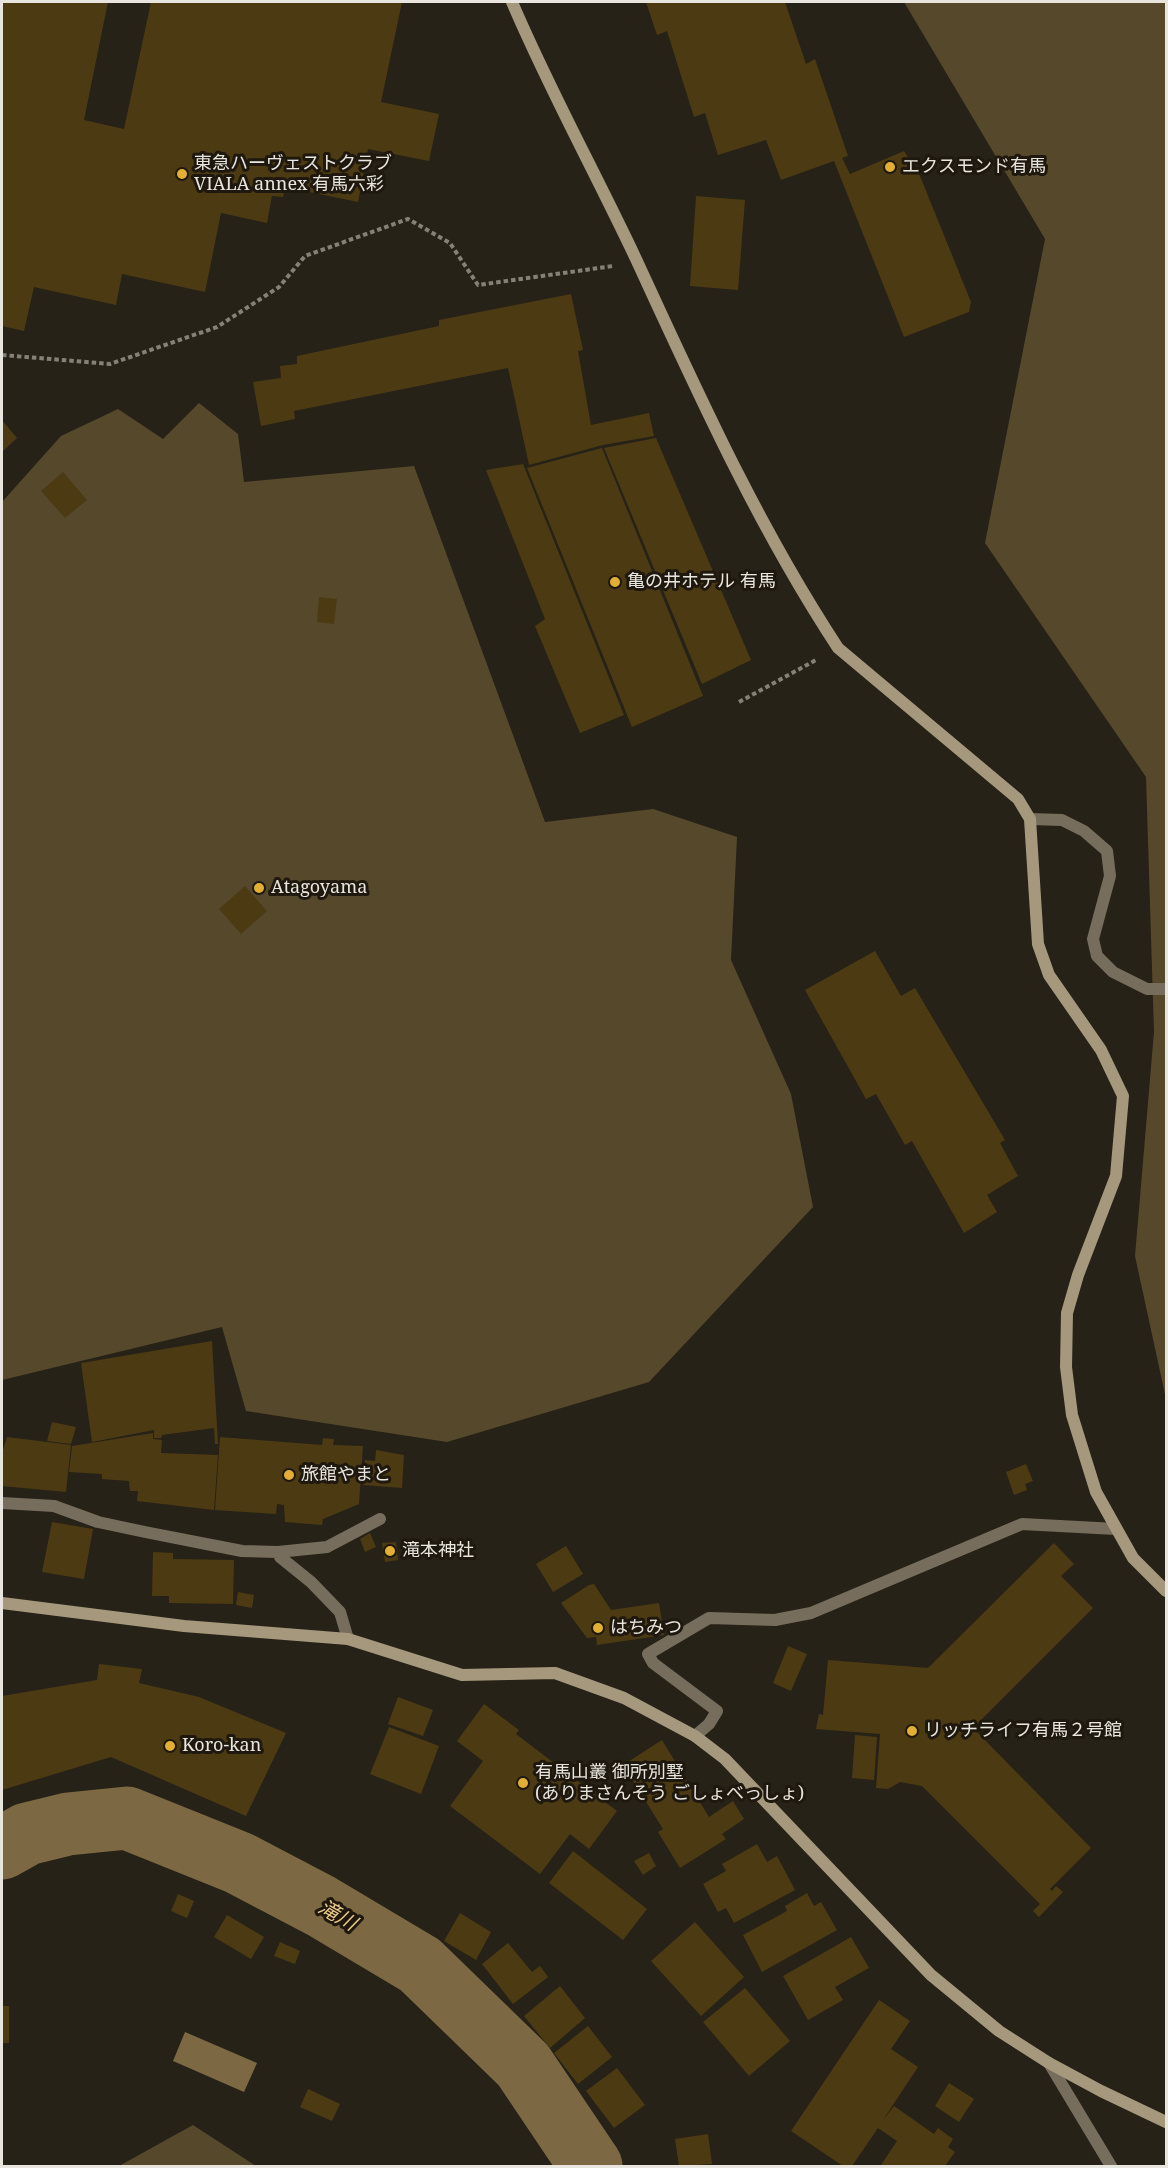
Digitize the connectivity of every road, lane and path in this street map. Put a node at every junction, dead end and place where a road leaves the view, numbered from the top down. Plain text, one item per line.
1 (512, 2) edge
2 (637, 262) junction
3 (2, 355) edge
4 (838, 648) junction
5 (739, 702) dead end
6 (1030, 819) junction
7 (1167, 989) edge
8 (2, 1503) edge
9 (380, 1519) dead end
10 (1116, 1529) junction
11 (278, 1552) junction
12 (1167, 1591) edge
13 (2, 1604) edge
14 (348, 1639) junction
15 (695, 1736) junction
16 (1049, 2063) junction
17 (1167, 2122) edge
18 (1111, 2166) edge

1 - 2 street
2 - 3 path
2 - 4 street
4 - 5 path
4 - 6 street
6 - 7 street
6 - 10 street
8 - 11 street
9 - 11 street
10 - 12 street
10 - 15 street
11 - 14 street
13 - 14 street
14 - 15 street
15 - 16 street
16 - 17 street
16 - 18 street

